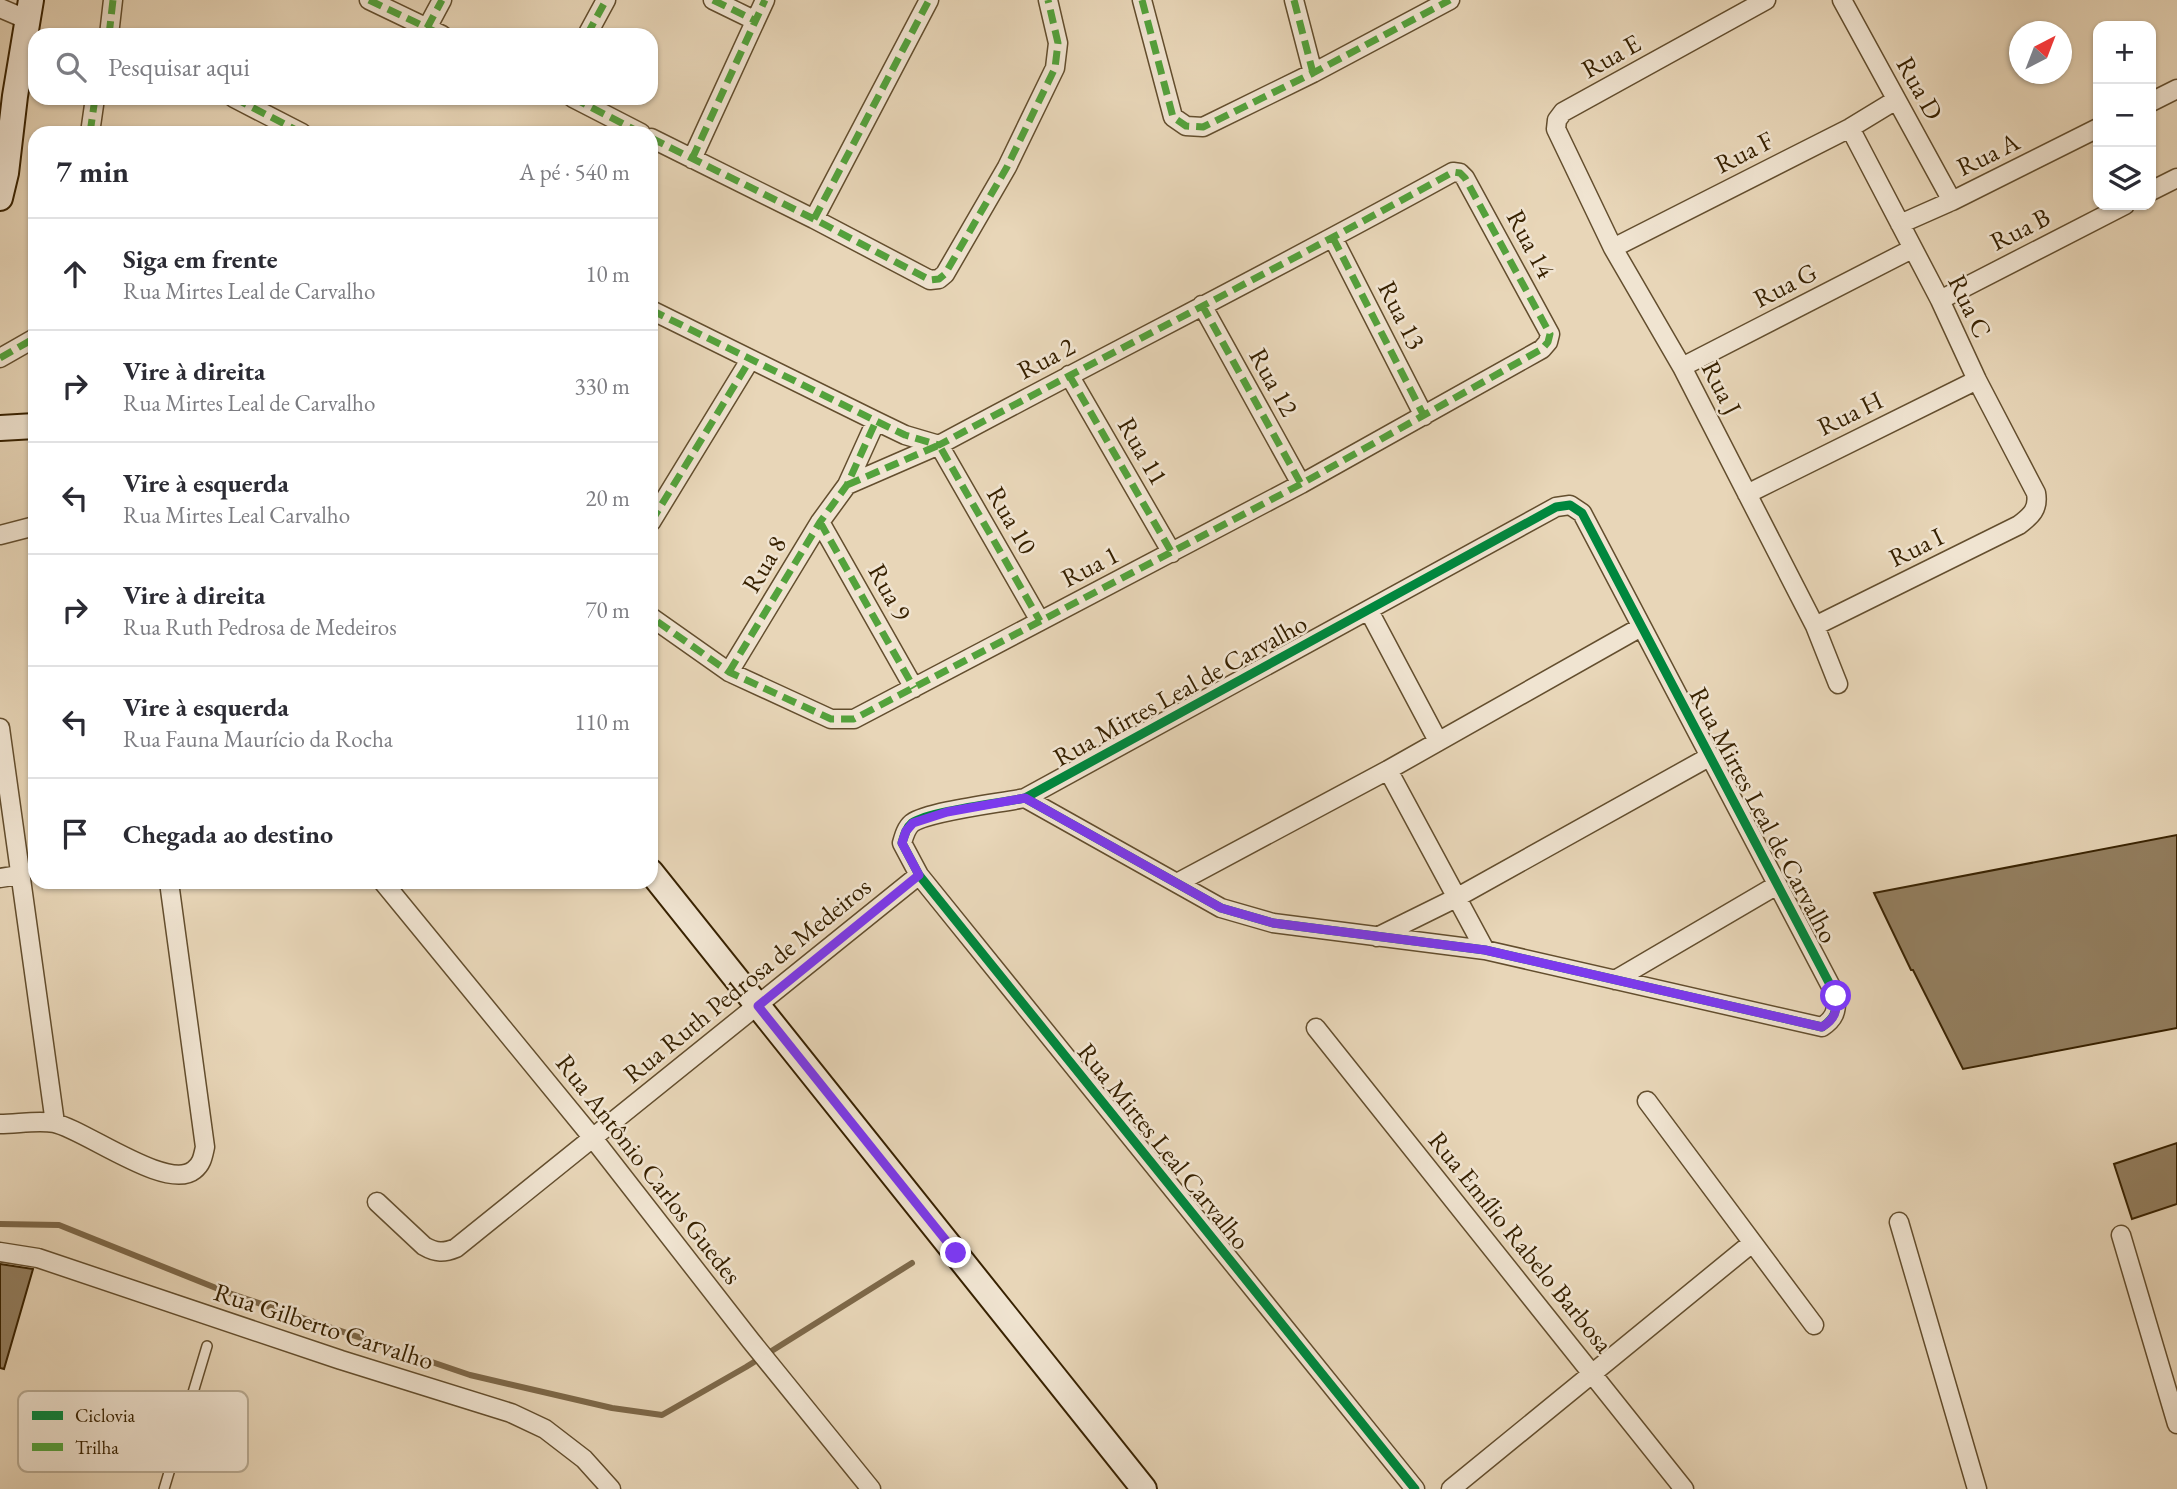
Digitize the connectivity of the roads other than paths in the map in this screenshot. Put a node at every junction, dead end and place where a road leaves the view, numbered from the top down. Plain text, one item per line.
1 (113, 0) edge
2 (369, 0) edge
3 (442, 0) edge
4 (606, 0) edge
5 (713, 0) edge
6 (765, 0) edge
7 (929, 0) edge
8 (1048, 0) edge
9 (1142, 0) edge
10 (1294, 0) edge
11 (1766, 0) edge
12 (1842, 0) edge
13 (1446, 1) edge
14 (0, 8) edge
15 (30, 10) edge
16 (754, 20) junction
17 (111, 28) edge
18 (427, 28) edge
19 (436, 28) edge
20 (591, 28) edge
21 (1313, 74) junction
22 (2177, 89) edge
23 (1896, 100) junction
24 (2156, 100) edge
25 (94, 105) edge
26 (248, 105) edge
27 (587, 105) edge
28 (1557, 120) joint
29 (91, 126) edge
30 (288, 126) edge
31 (627, 126) edge
32 (1850, 128) junction
33 (2093, 130) edge
34 (658, 142) edge
35 (692, 159) junction
36 (1460, 173) joint
37 (2177, 178) edge
38 (2156, 188) edge
39 (0, 198) edge
40 (1952, 201) junction
41 (2115, 210) edge
42 (814, 219) junction
43 (1900, 224) junction
44 (1333, 238) junction
45 (1614, 248) junction
46 (1912, 249) junction
47 (1940, 300) junction
48 (1202, 305) junction
49 (658, 314) edge
50 (28, 342) edge
51 (1548, 342) joint
52 (0, 358) edge
53 (750, 360) junction
54 (1682, 367) junction
55 (1069, 375) junction
56 (1977, 380) junction
57 (1424, 416) junction
58 (876, 421) junction
59 (28, 426) edge
60 (0, 428) edge
61 (939, 445) junction
62 (1301, 484) junction
63 (847, 485) junction
64 (1747, 494) junction
65 (2036, 509) joint
66 (658, 511) edge
67 (820, 522) junction
68 (28, 528) edge
69 (0, 535) edge
70 (1172, 553) junction
71 (1369, 611) junction
72 (1040, 621) junction
73 (658, 622) edge
74 (1815, 626) junction
75 (1642, 627) junction
76 (730, 672) junction
77 (1838, 684) dead end
78 (914, 688) junction
79 (0, 728) edge
80 (1438, 741) junction
81 (1709, 757) junction
82 (1388, 770) junction
83 (1025, 798) junction
84 (913, 823) joint
85 (19, 875) junction
86 (919, 875) junction
87 (0, 878) edge
88 (658, 881) edge
89 (1177, 883) junction
90 (1777, 885) junction
91 (170, 889) edge
92 (389, 889) edge
93 (1456, 898) junction
94 (1377, 937) junction
95 (1485, 950) junction
96 (1615, 980) junction
97 (758, 1006) junction
98 (1316, 1028) dead end
99 (1647, 1101) dead end
100 (55, 1123) junction
101 (0, 1124) edge
102 (592, 1137) junction
103 (377, 1202) dead end
104 (1899, 1222) dead end
105 (2121, 1235) dead end
106 (1752, 1243) junction
107 (0, 1252) edge
108 (1814, 1325) dead end
109 (207, 1346) dead end
110 (1592, 1373) junction
111 (193, 1391) edge
112 (2177, 1424) edge
113 (169, 1472) edge
114 (164, 1489) edge
115 (611, 1489) edge
116 (871, 1489) edge
117 (1144, 1489) edge
118 (1415, 1489) edge
119 (1451, 1489) edge
120 (1684, 1489) edge
121 (1977, 1489) edge

1 - 17 street
2 - 18 street
3 - 19 street
4 - 20 street
5 - 16 street
6 - 16 street
7 - 42 street
8 - 42 street
9 - 21 street
10 - 21 street
11 - 28 street, Rua E
12 - 23 street, Rua D
13 - 21 street
14 - 15 street
15 - 39 street
16 - 35 street
22 - 24 street
23 - 32 street, Rua F
23 - 40 street, Rua D
25 - 29 street
26 - 30 street
27 - 31 street
28 - 45 street, Rua J
32 - 43 street, Rua C
32 - 45 street, Rua F
33 - 40 street, Rua A
34 - 35 street
35 - 42 street
36 - 44 street, Rua 2
36 - 51 street, Rua 14
37 - 38 street
40 - 43 street, Rua A
41 - 47 street, Rua B
43 - 46 street, Rua C
44 - 48 street, Rua 2
44 - 57 street, Rua 13
45 - 54 street, Rua J
46 - 47 street, Rua C
46 - 54 street, Rua G
47 - 56 street, Rua C
48 - 55 street, Rua 2
48 - 62 street, Rua 12
49 - 53 street
50 - 52 street
51 - 57 street, Rua 1
53 - 58 street
53 - 66 street
54 - 64 street, Rua J
55 - 61 street, Rua 2
55 - 70 street, Rua 11
56 - 64 street, Rua H
56 - 65 street, Rua C
57 - 62 street, Rua 1
58 - 61 street
58 - 63 street, Rua 8
59 - 60 street
61 - 63 street
61 - 72 street, Rua 10
62 - 70 street, Rua 1
63 - 67 street, Rua 8
64 - 74 street, Rua J
65 - 74 street, Rua I
67 - 76 street, Rua 8
67 - 78 street, Rua 9
68 - 69 street
70 - 72 street, Rua 1
71 - 75 street, Rua Mirtes Leal de Carvalho
71 - 80 street
71 - 83 street, Rua Mirtes Leal de Carvalho
72 - 78 street, Rua 1
73 - 76 street, Rua 1
74 - 77 street, Rua J
75 - 80 street
75 - 81 street, Rua Mirtes Leal de Carvalho
76 - 78 street, Rua 1
79 - 85 street
80 - 82 street
81 - 90 street, Rua Mirtes Leal de Carvalho
81 - 93 street, Rua Mirtes Leal de Carvalho
82 - 89 street
82 - 93 street
83 - 84 street, Rua Mirtes Leal de Carvalho
83 - 89 street, Rua Mirtes Leal de Carvalho
84 - 86 street, Rua Mirtes Leal Carvalho
85 - 87 street
85 - 100 street
86 - 97 street, Rua Ruth Pedrosa de Medeiros
86 - 118 street, Rua Mirtes Leal Carvalho
88 - 97 street
89 - 94 street, Rua Mirtes Leal de Carvalho
90 - 96 street
90 - 96 street, Rua Mirtes Leal de Carvalho
91 - 100 street
92 - 102 street, Rua Antônio Carlos Guedes
93 - 94 street, Rua Mirtes Leal de Carvalho
93 - 95 street
94 - 95 street, Rua Mirtes Leal de Carvalho
95 - 96 street, Rua Mirtes Leal de Carvalho
97 - 102 street, Rua Ruth Pedrosa de Medeiros
97 - 117 street
98 - 110 street, Rua Emílio Rabelo Barbosa
99 - 106 street
100 - 101 street
102 - 103 street, Rua Ruth Pedrosa de Medeiros
102 - 116 street, Rua Antônio Carlos Guedes
104 - 121 street
105 - 112 street
106 - 108 street
106 - 110 street
107 - 115 street, Rua Gilberto Carvalho
109 - 111 lane
110 - 119 street
110 - 120 street, Rua Emílio Rabelo Barbosa
113 - 114 lane

